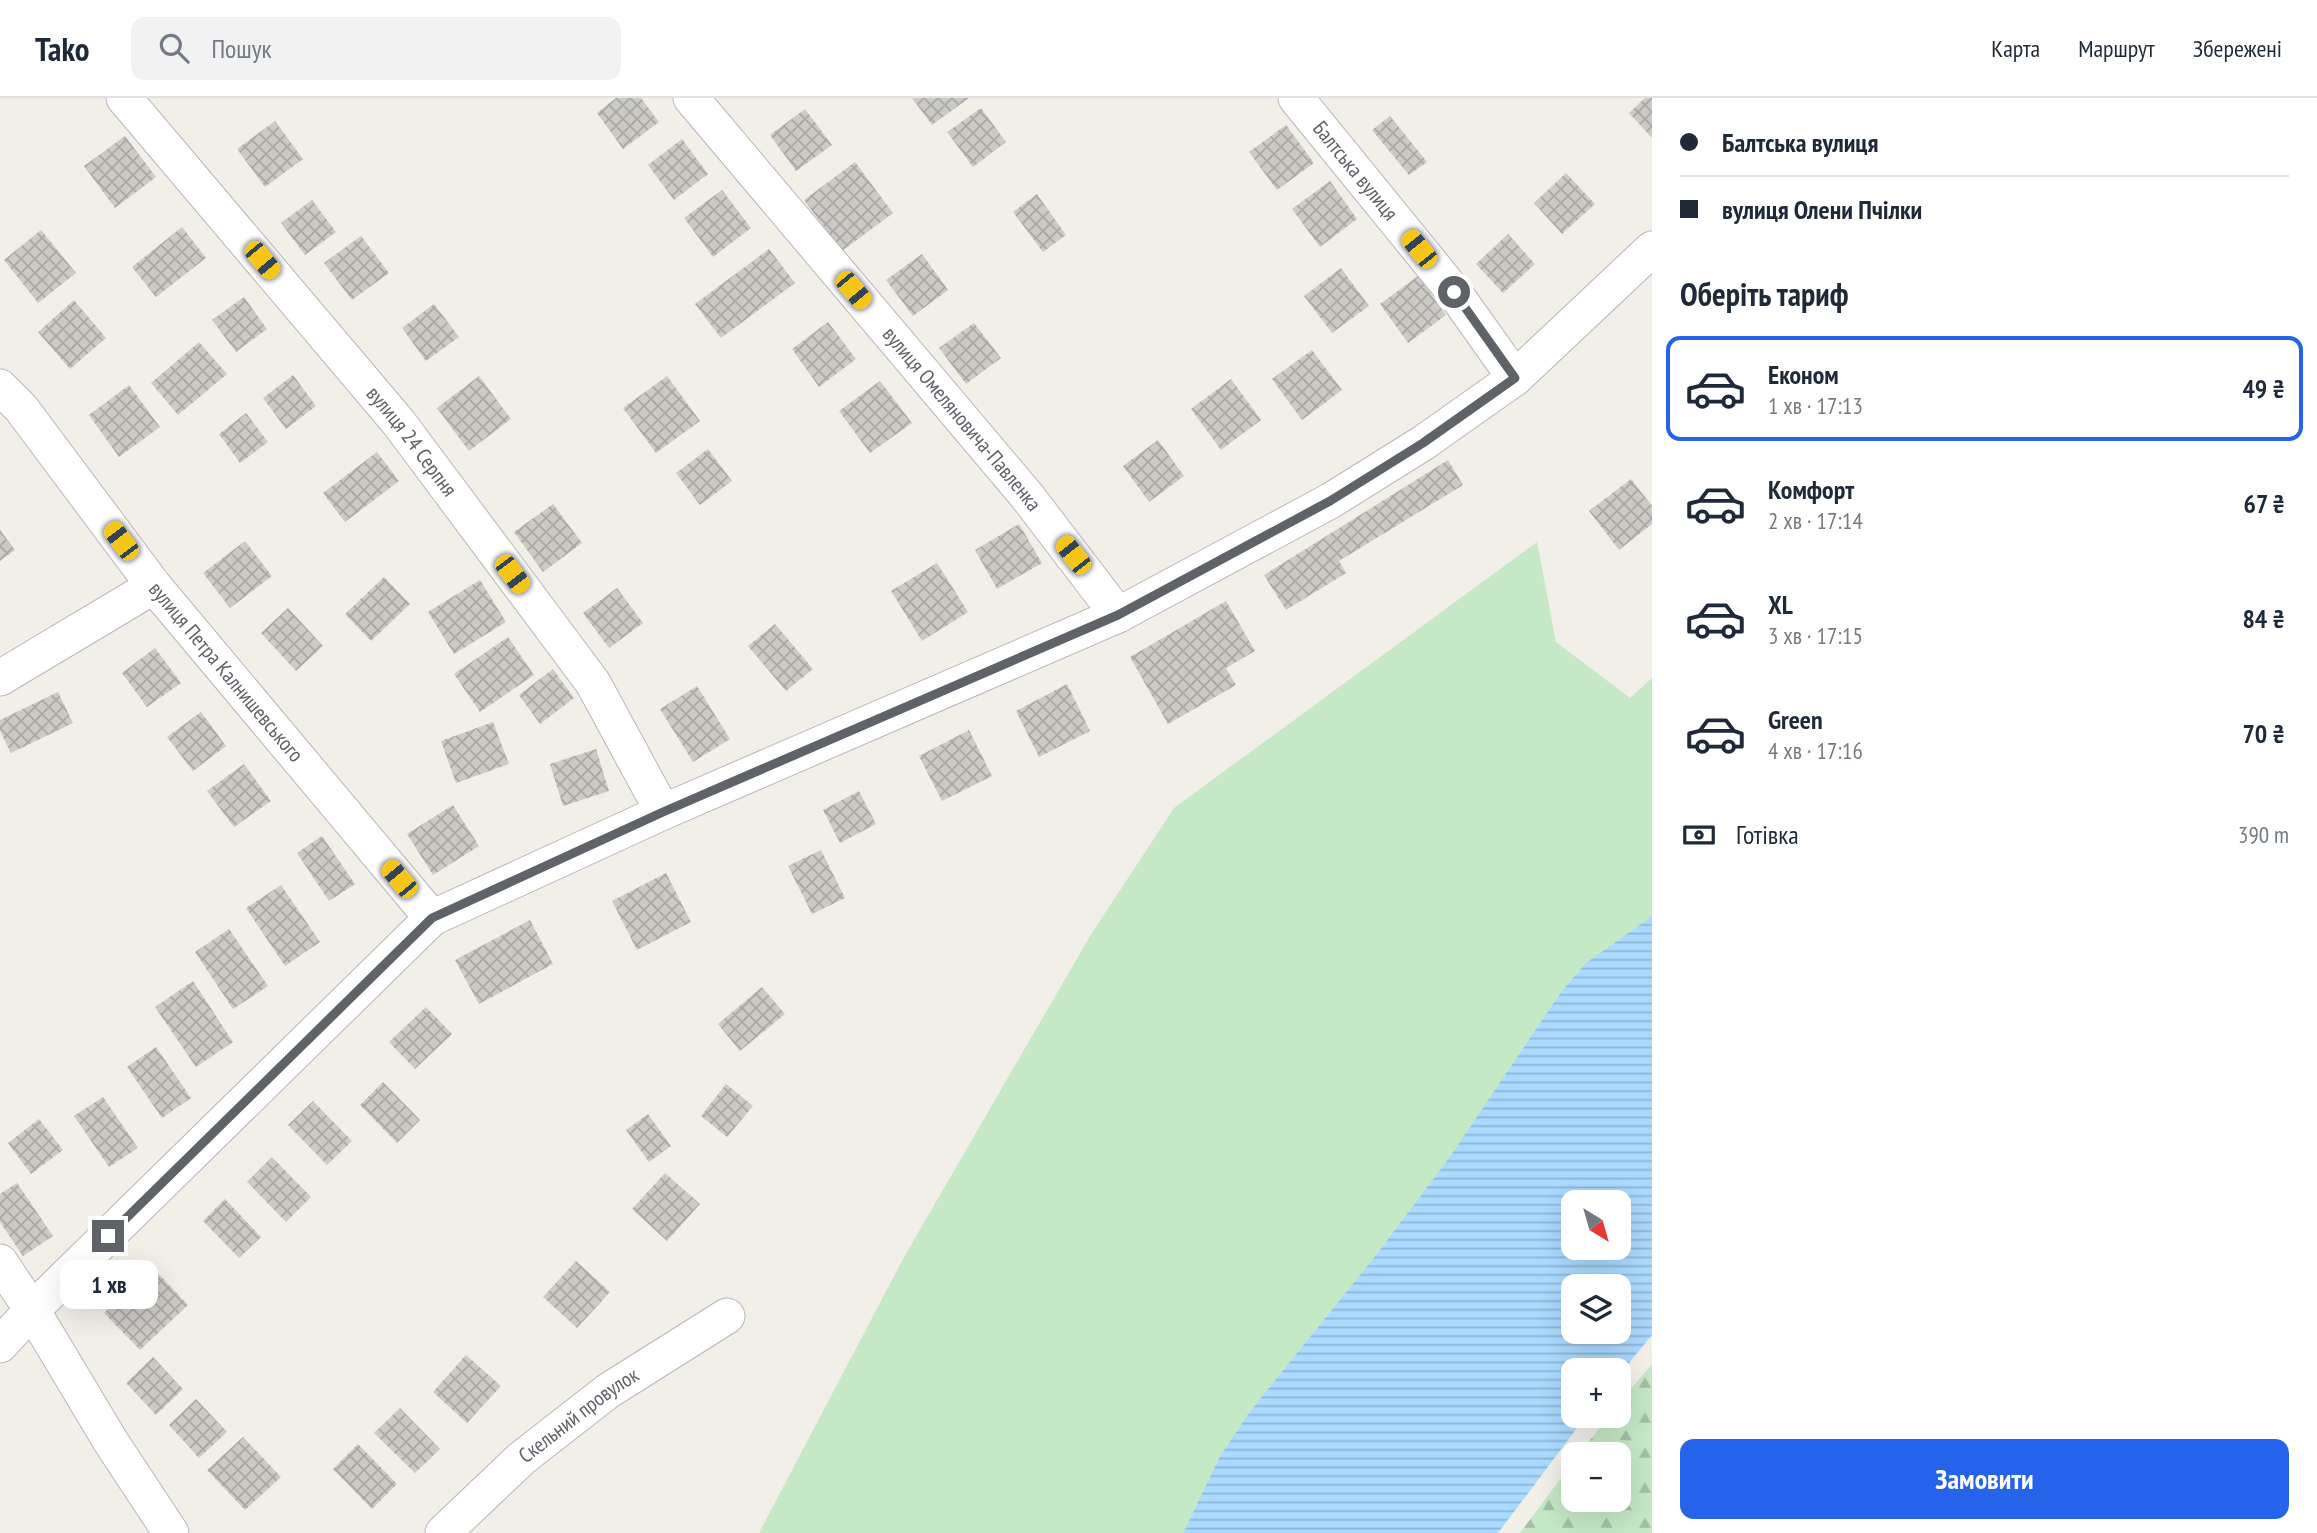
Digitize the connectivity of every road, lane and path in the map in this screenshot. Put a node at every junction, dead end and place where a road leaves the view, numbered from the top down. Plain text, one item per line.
1 (124, 98) edge
2 (691, 98) edge
3 (1296, 98) edge
4 (1652, 249) edge
5 (1515, 378) junction
6 (0, 387) edge
7 (154, 586) junction
8 (1118, 615) junction
9 (0, 678) edge
10 (663, 812) junction
11 (432, 918) junction
12 (0, 1262) edge
13 (32, 1310) junction
14 (727, 1317) dead end
15 (0, 1345) edge
16 (171, 1533) edge
17 (443, 1533) edge

1 - 10 street, вулиця 24 Серпня
2 - 8 street, вулиця Омеляновича-Павленка
3 - 5 street, Балтська вулиця
4 - 5 street
5 - 8 street
6 - 7 street, вулиця Петра Калнишевського
7 - 9 street
7 - 11 street, вулиця Петра Калнишевського
8 - 10 street
10 - 11 street
11 - 13 street
12 - 13 street
13 - 15 street
13 - 16 street
14 - 17 street, Скельний провулок

